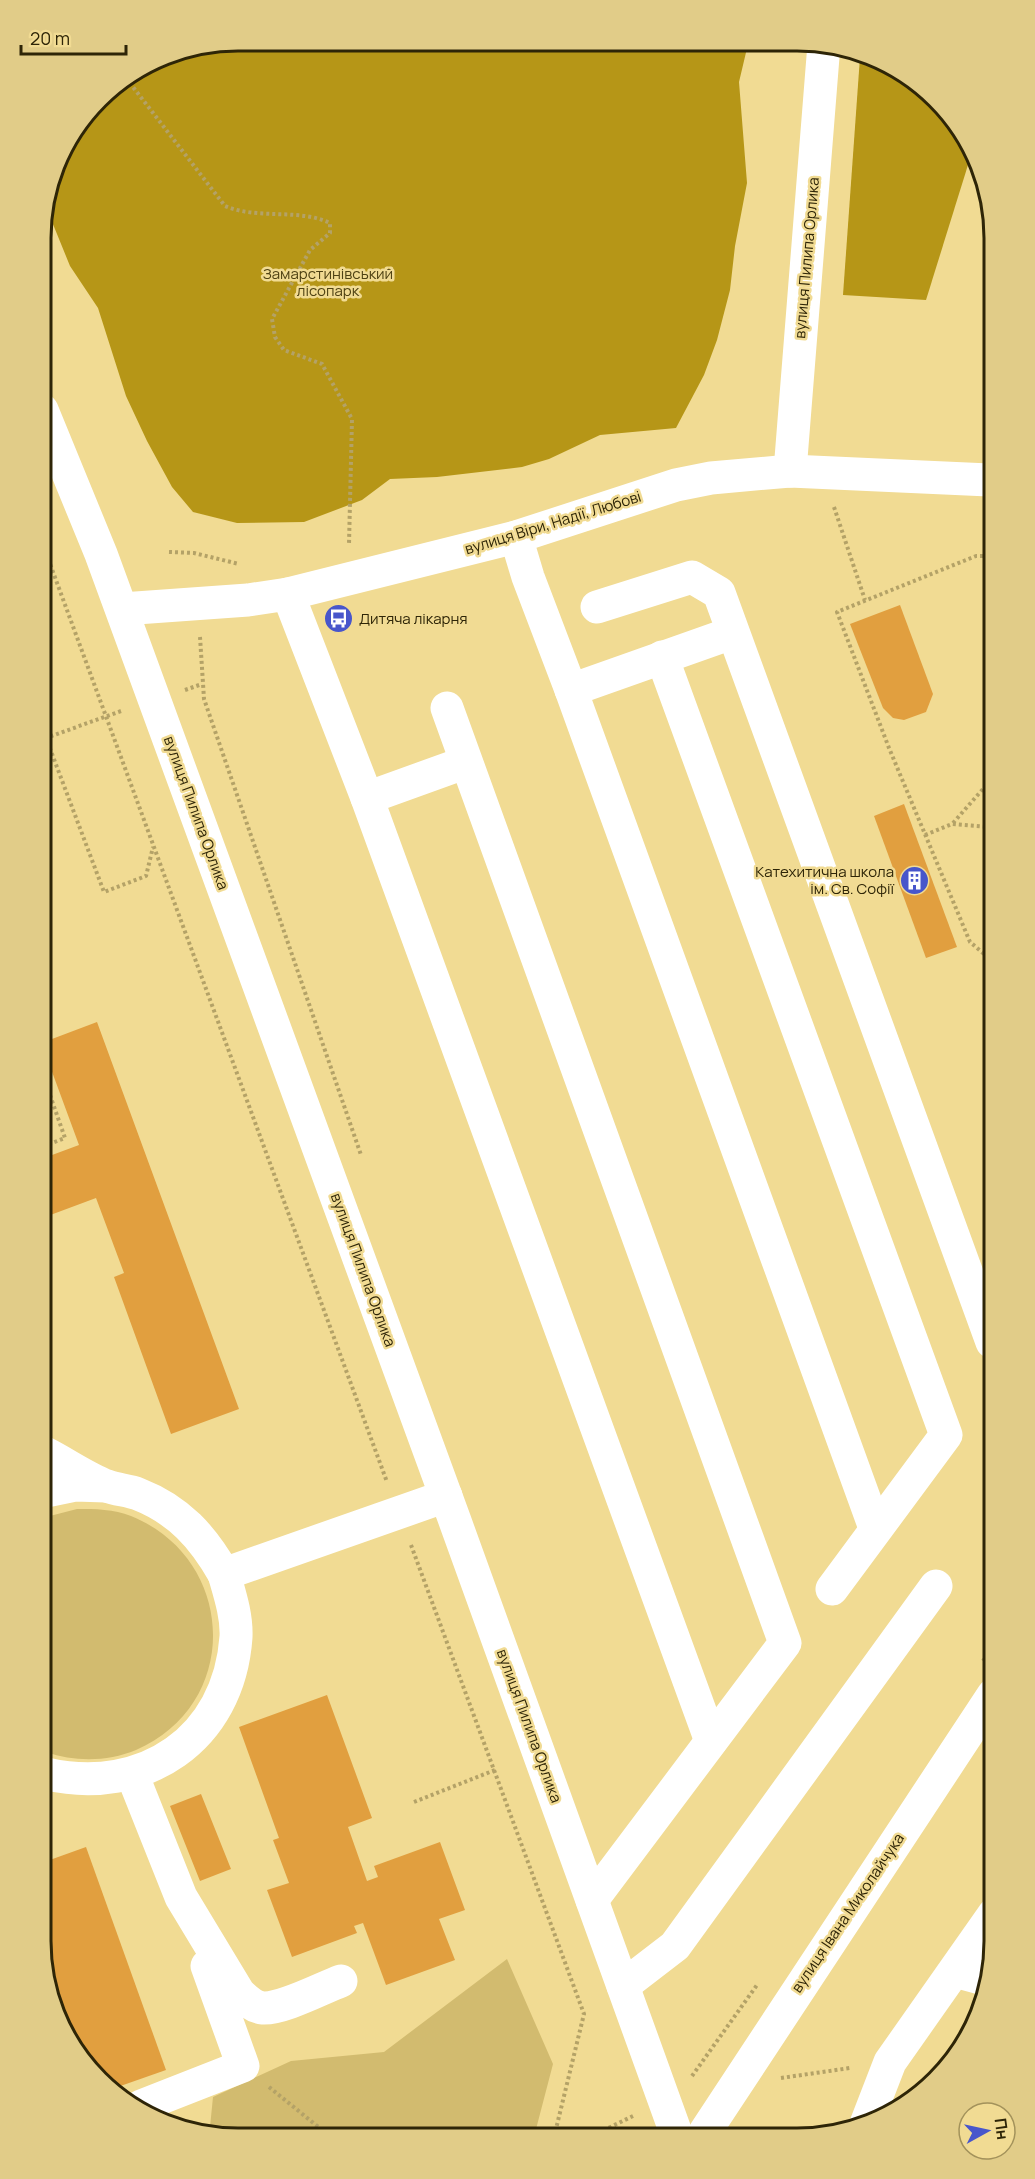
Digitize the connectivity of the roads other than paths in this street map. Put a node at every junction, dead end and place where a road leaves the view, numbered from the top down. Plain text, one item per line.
1 (823, 53) edge
2 (51, 432) edge
3 (790, 471) junction
4 (984, 480) edge
5 (516, 537) junction
6 (288, 594) junction
7 (597, 607) dead end
8 (122, 609) junction
9 (732, 633) junction
10 (662, 657) junction
11 (571, 690) junction
12 (447, 708) dead end
13 (464, 763) junction
14 (367, 798) junction
15 (984, 1320) edge
16 (51, 1456) edge
17 (106, 1486) junction
18 (51, 1490) edge
19 (446, 1496) junction
20 (875, 1528) junction
21 (224, 1574) junction
22 (936, 1586) dead end
23 (831, 1589) dead end
24 (984, 1709) edge
25 (711, 1741) junction
26 (132, 1774) junction
27 (51, 1775) edge
28 (181, 1897) junction
29 (592, 1900) junction
30 (984, 1929) edge
31 (955, 1971) junction
32 (980, 1978) edge
33 (341, 1981) dead end
34 (623, 1986) junction
35 (146, 2104) edge
36 (870, 2113) edge
37 (674, 2128) edge
38 (708, 2128) edge

1 - 3 street, вулиця Пилипа Орлика
2 - 8 street, вулиця Пилипа Орлика
3 - 4 street, вулиця Віри, Надії, Любові
3 - 5 street, вулиця Віри, Надії, Любові
5 - 6 street, вулиця Віри, Надії, Любові
5 - 11 street
6 - 8 street, вулиця Віри, Надії, Любові
6 - 14 street
7 - 9 street
8 - 19 street, вулиця Пилипа Орлика
9 - 10 street
9 - 15 street
10 - 11 street
10 - 20 street
11 - 20 street
12 - 13 street
13 - 14 street
13 - 25 street
14 - 25 street
16 - 17 street
17 - 18 street
17 - 21 street
19 - 21 street
19 - 29 street, вулиця Пилипа Орлика
20 - 23 street
21 - 26 street
22 - 34 street
24 - 38 street, вулиця Івана Миколайчука
25 - 29 street
26 - 27 street
26 - 28 street
28 - 33 street
28 - 35 street
29 - 34 street, вулиця Пилипа Орлика
30 - 31 street
31 - 32 street
31 - 36 street
34 - 37 street, вулиця Пилипа Орлика

